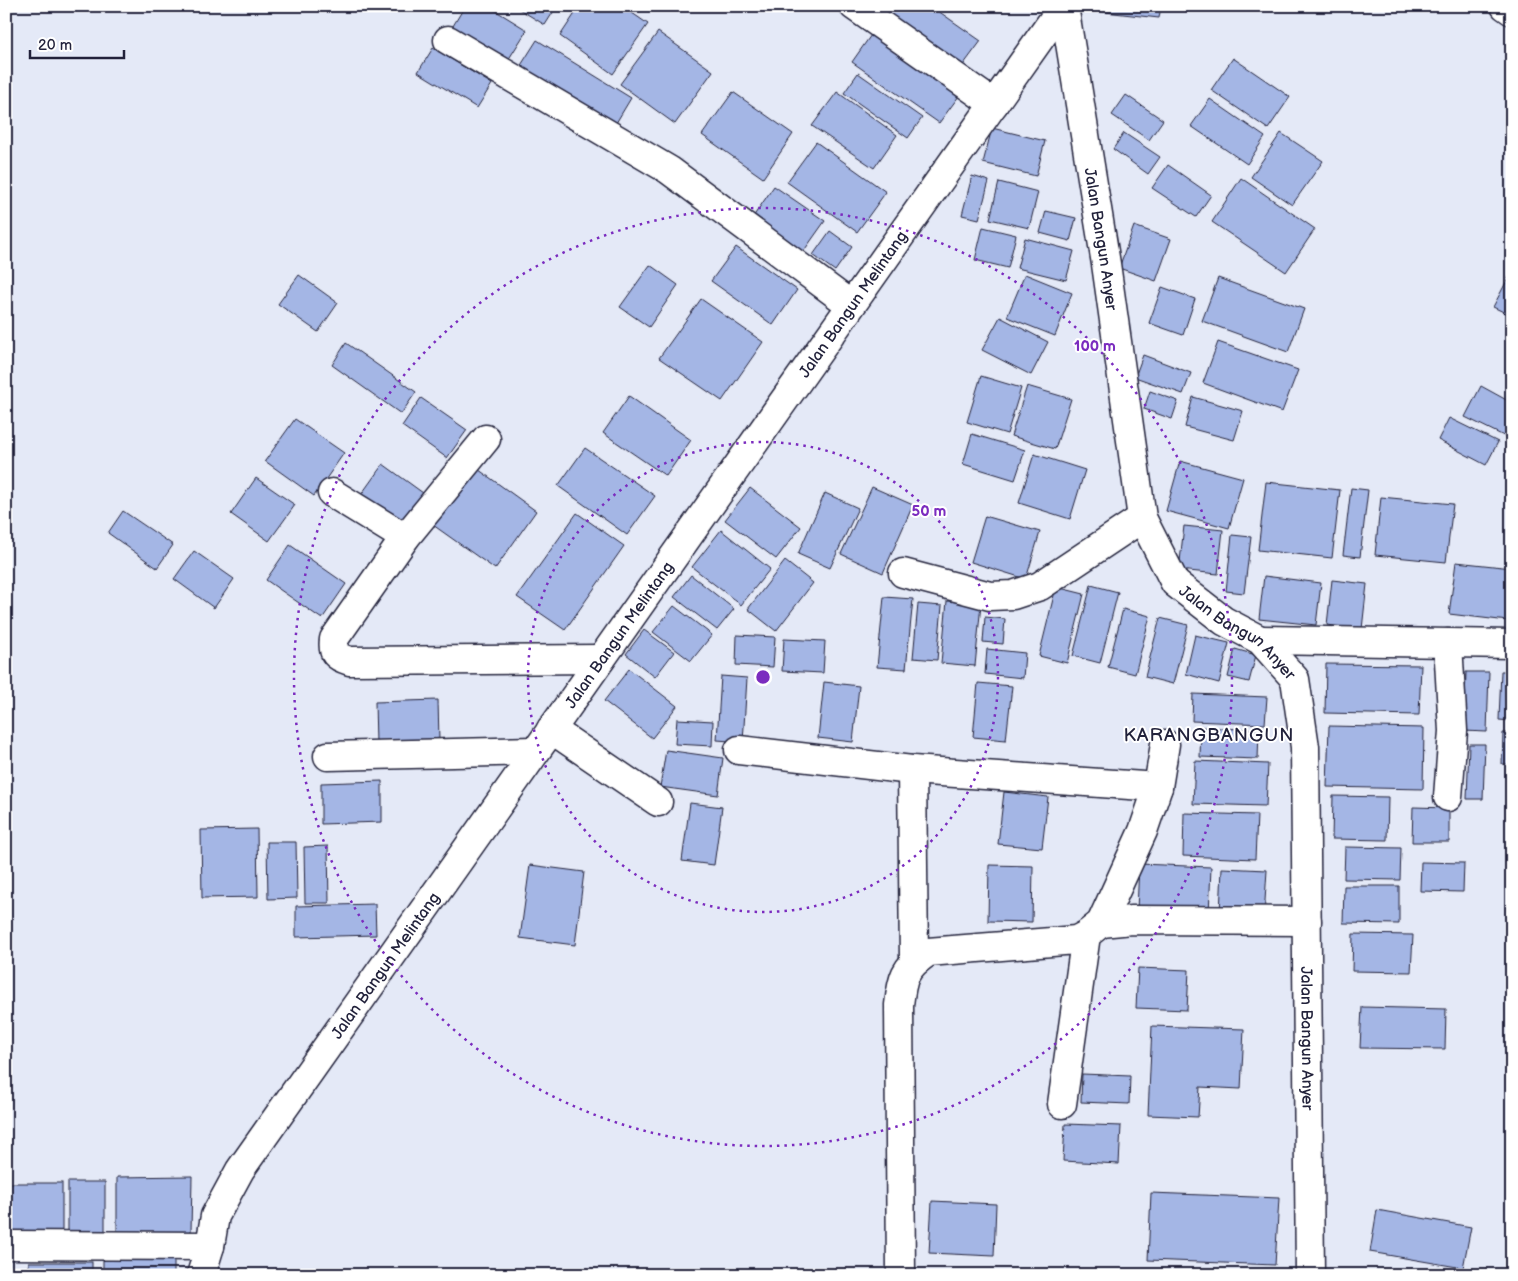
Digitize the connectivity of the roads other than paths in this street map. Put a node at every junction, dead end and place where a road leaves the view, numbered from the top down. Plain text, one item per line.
1 (854, 6) edge
2 (1063, 6) edge
3 (1505, 6) edge
4 (1512, 11) edge
5 (448, 40) dead end
6 (994, 104) junction
7 (851, 305) junction
8 (486, 439) dead end
9 (332, 493) dead end
10 (1142, 518) junction
11 (405, 538) junction
12 (903, 573) dead end
13 (1260, 640) junction
14 (1448, 644) junction
15 (1512, 644) edge
16 (601, 659) junction
17 (551, 729) junction
18 (1165, 744) dead end
19 (740, 750) dead end
20 (536, 751) junction
21 (328, 756) dead end
22 (912, 770) junction
23 (1158, 787) junction
24 (1448, 797) dead end
25 (658, 802) dead end
26 (1307, 922) junction
27 (1094, 929) junction
28 (914, 961) junction
29 (1062, 1104) dead end
30 (6, 1245) edge
31 (210, 1246) junction
32 (201, 1275) edge
33 (901, 1275) edge
34 (1310, 1275) edge

1 - 6 street
2 - 6 street, Jalan Bangun Melintang
2 - 10 street, Jalan Bangun Anyer
3 - 4 street
5 - 7 street
6 - 7 street, Jalan Bangun Melintang
7 - 16 street, Jalan Bangun Melintang
8 - 11 street
9 - 11 street
10 - 12 street
10 - 13 street, Jalan Bangun Anyer
11 - 16 street
13 - 14 street
13 - 26 street, Jalan Bangun Anyer
14 - 15 street
14 - 24 street
16 - 17 street, Jalan Bangun Melintang
17 - 20 street, Jalan Bangun Melintang
17 - 25 street
18 - 23 street
19 - 22 street
20 - 21 street
20 - 31 street, Jalan Bangun Melintang
22 - 23 street
22 - 28 street
23 - 27 street
26 - 27 street
26 - 34 street, Jalan Bangun Anyer
27 - 28 street
27 - 29 street
28 - 33 street
30 - 31 street
31 - 32 street, Jalan Bangun Melintang

